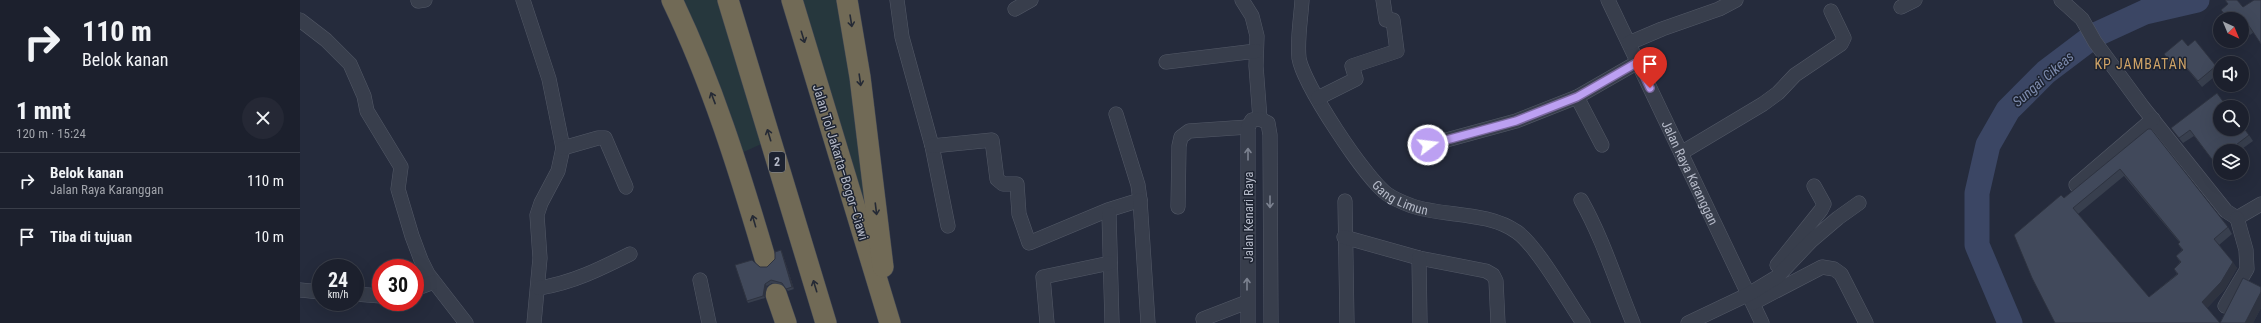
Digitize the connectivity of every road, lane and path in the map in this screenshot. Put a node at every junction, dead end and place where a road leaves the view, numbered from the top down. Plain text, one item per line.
1 (523, 0) edge
2 (672, 0) edge
3 (728, 0) edge
4 (792, 0) edge
5 (847, 0) edge
6 (897, 0) edge
7 (1030, 0) edge
8 (1242, 0) edge
9 (1302, 0) edge
10 (1383, 0) edge
11 (1736, 0) edge
12 (1915, 0) edge
13 (2061, 0) edge
14 (1611, 1) edge
15 (1901, 7) dead end
16 (1015, 9) dead end
17 (1831, 11) dead end
18 (300, 20) edge
19 (1630, 43) junction
20 (1256, 51) junction
21 (1166, 62) dead end
22 (1638, 62) junction
23 (1577, 97) junction
24 (1318, 98) junction
25 (1116, 114) dead end
26 (1260, 119) junction
27 (2154, 119) junction
28 (1248, 127) junction
29 (1428, 145) dead end
30 (932, 146) junction
31 (1602, 146) dead end
32 (563, 148) junction
33 (1681, 153) junction
34 (2076, 185) dead end
35 (1814, 186) dead end
36 (626, 187) dead end
37 (1140, 200) junction
38 (1581, 200) dead end
39 (1345, 201) dead end
40 (1859, 203) dead end
41 (2261, 204) edge
42 (1178, 207) dead end
43 (1109, 214) dead end
44 (2237, 218) junction
45 (948, 226) dead end
46 (1344, 236) junction
47 (630, 254) dead end
48 (765, 258) dead end
49 (1419, 258) junction
50 (1110, 263) junction
51 (700, 280) dead end
52 (434, 282) junction
53 (424, 286) edge
54 (539, 288) junction
55 (300, 290) edge
56 (312, 291) edge
57 (776, 294) dead end
58 (1750, 295) junction
59 (1247, 302) junction
60 (2225, 306) dead end
61 (1203, 319) dead end
62 (466, 323) edge
63 (534, 323) edge
64 (709, 323) edge
65 (786, 323) edge
66 (826, 323) edge
67 (890, 323) edge
68 (1047, 323) edge
69 (1112, 323) edge
70 (1148, 323) edge
71 (1248, 323) edge
72 (1270, 323) edge
73 (1347, 323) edge
74 (1420, 323) edge
75 (1498, 323) edge
76 (1583, 323) edge
77 (1633, 323) edge
78 (1688, 323) edge
79 (1762, 323) edge
80 (1866, 323) edge

1 - 32 street
48 -> 2 highway
66 -> 3 highway, 2
4 -> 67 highway, Jalan Tol Jakarta–Bogor–Ciawi
5 -> 67 highway
6 - 30 street
7 - 16 street
8 - 20 street
9 - 24 street, Gang Limun
10 - 24 street
11 - 19 street
12 - 15 street
13 - 27 street
14 - 19 street, Jalan Raya Karanggan
17 - 33 street
18 - 52 street
19 - 22 street, Jalan Raya Karanggan
20 - 21 street
20 - 26 street
22 - 23 street
22 - 33 street, Jalan Raya Karanggan
23 - 29 street
23 - 31 street
24 - 76 street, Gang Limun
25 - 37 street
26 - 28 street
26 -> 72 street, Jalan Kenari Raya
27 - 34 street
27 - 44 street
28 - 42 street
59 -> 28 street, Jalan Kenari Raya
30 - 37 street
30 - 45 street
32 - 36 street
32 - 54 street
33 - 58 street, Jalan Raya Karanggan
35 - 58 street
37 - 70 street
38 - 77 street
39 - 46 street
40 - 58 street
41 - 44 street
43 - 50 street
44 - 60 street
46 - 49 street
46 - 73 street
47 - 54 street
49 - 74 street
49 - 75 street
50 - 68 street
50 - 69 street
51 - 64 street
52 - 53 street
52 - 62 street
54 - 63 street
55 - 56 street
57 - 65 highway
58 - 78 street
58 - 79 street, Jalan Raya Karanggan
58 - 80 street
59 - 61 street
59 - 71 street, Jalan Kenari Raya

